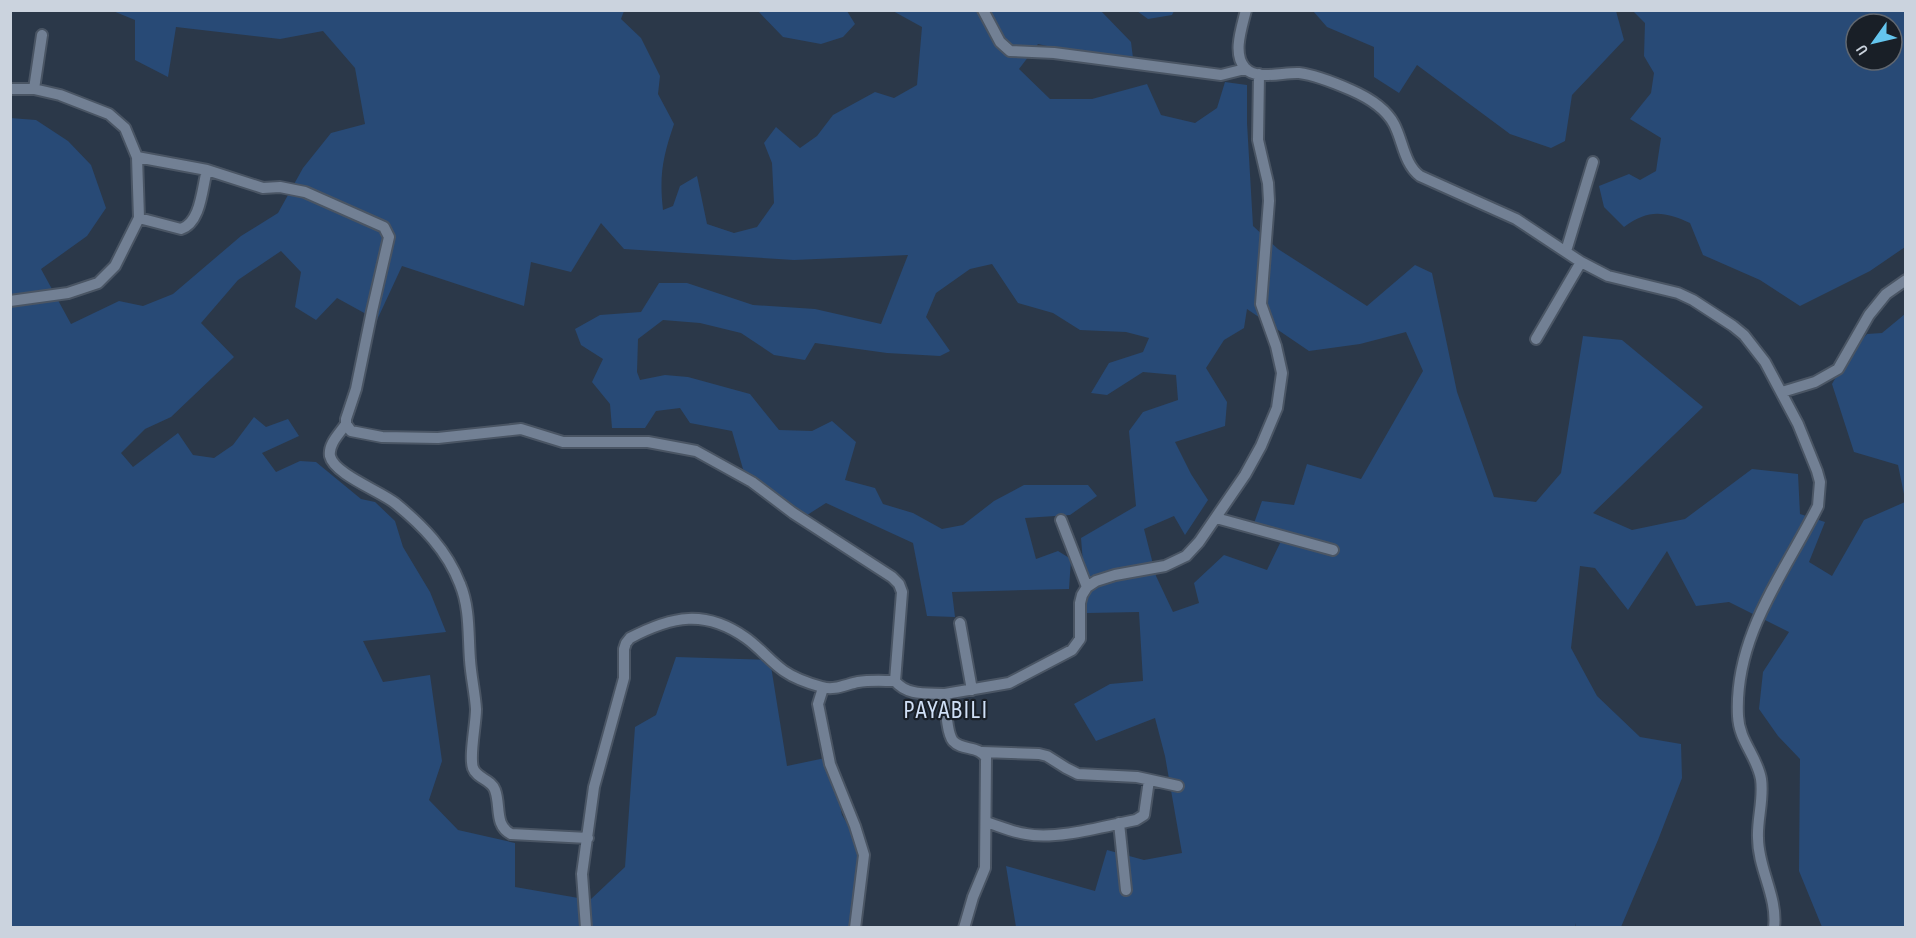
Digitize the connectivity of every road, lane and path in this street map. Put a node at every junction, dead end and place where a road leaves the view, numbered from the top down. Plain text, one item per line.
1 (983, 10) edge
2 (1246, 10) edge
3 (42, 35) dead end
4 (1245, 69) junction
5 (1259, 74) junction
6 (10, 89) edge
7 (34, 89) junction
8 (137, 157) junction
9 (1593, 162) dead end
10 (207, 170) junction
11 (140, 218) junction
12 (1566, 251) junction
13 (1581, 262) junction
14 (1905, 279) edge
15 (10, 301) edge
16 (1536, 339) dead end
17 (1782, 392) junction
18 (346, 424) junction
19 (1216, 518) junction
20 (1061, 520) dead end
21 (1333, 549) dead end
22 (1087, 587) junction
23 (960, 623) dead end
24 (895, 681) junction
25 (823, 688) junction
26 (972, 690) junction
27 (945, 694) junction
28 (982, 752) junction
29 (1149, 780) junction
30 (1178, 786) dead end
31 (986, 822) junction
32 (1119, 824) junction
33 (588, 838) junction
34 (1126, 890) dead end
35 (586, 927) edge
36 (855, 927) edge
37 (964, 927) edge
38 (1774, 927) edge

1 - 4 street
2 - 4 street
3 - 7 street
4 - 5 street
5 - 12 street
5 - 19 street
6 - 7 street
7 - 8 street
8 - 10 street
8 - 11 street
9 - 12 street
10 - 11 street
10 - 18 street
11 - 15 street
12 - 13 street
13 - 16 street
13 - 17 street
14 - 17 street
17 - 38 street
18 - 24 street
18 - 33 street
19 - 21 street
19 - 22 street
20 - 22 street
22 - 26 street
23 - 26 street
24 - 25 street
24 - 27 street
25 - 33 street
25 - 36 street
26 - 27 street
27 - 28 street
28 - 29 street
28 - 31 street
29 - 30 street
29 - 32 street
31 - 32 street
31 - 37 street
32 - 34 street
33 - 35 street

